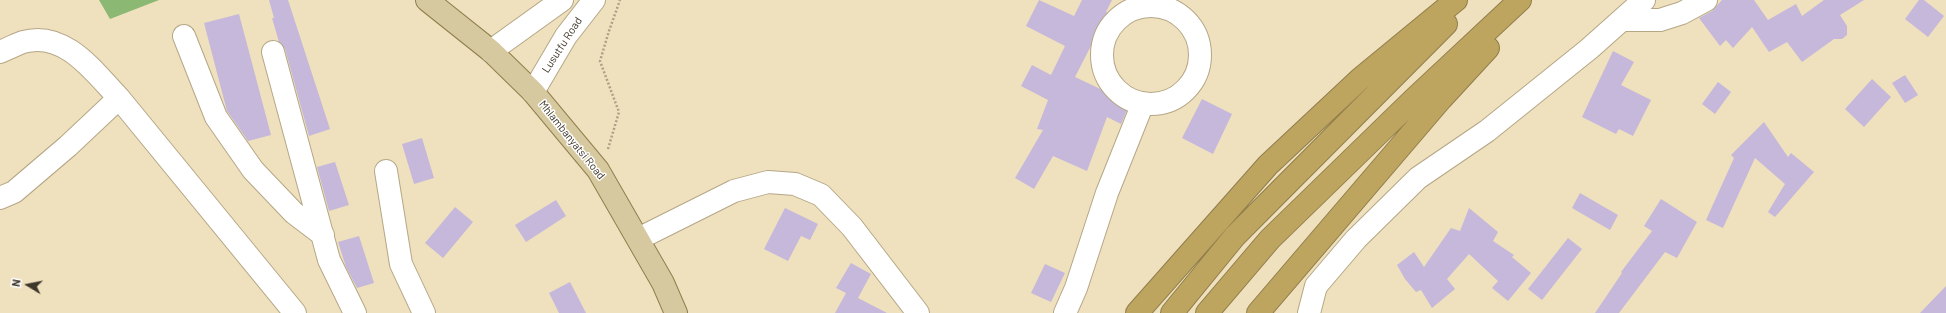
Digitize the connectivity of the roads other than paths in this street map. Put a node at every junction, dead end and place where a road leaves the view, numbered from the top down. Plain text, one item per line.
1 (427, 0) edge
2 (562, 0) edge
3 (594, 0) edge
4 (1456, 0) edge
5 (1469, 0) edge
6 (1520, 0) edge
7 (1529, 0) edge
8 (1644, 0) edge
9 (1706, 0) edge
10 (1176, 5) edge
11 (1623, 20) junction
12 (184, 36) dead end
13 (491, 51) junction
14 (0, 52) edge
15 (273, 52) dead end
16 (533, 92) junction
17 (119, 98) junction
18 (1143, 103) junction
19 (386, 171) dead end
20 (0, 198) edge
21 (323, 235) junction
22 (638, 239) junction
23 (295, 313) edge
24 (355, 313) edge
25 (424, 313) edge
26 (676, 313) edge
27 (918, 313) edge
28 (1065, 313) edge
29 (1137, 313) edge
30 (1172, 313) edge
31 (1207, 313) edge
32 (1258, 313) edge
33 (1309, 313) edge

1 - 13 main road, Mhlambanyatsi Road
2 - 13 street
3 - 16 street, Lusutfu Road
4 - 29 highway
5 - 30 highway
6 - 31 highway
7 - 32 highway
8 - 11 street
9 - 11 street
10 - 18 street
10 - 18 street
11 - 33 street
12 - 21 street
13 - 16 main road, Mhlambanyatsi Road
14 - 17 street
15 - 21 street
16 - 22 main road, Mhlambanyatsi Road
17 - 20 street
17 - 23 street
18 - 28 street
19 - 25 street
21 - 24 street
22 - 26 main road, Mhlambanyatsi Road
22 - 27 street

